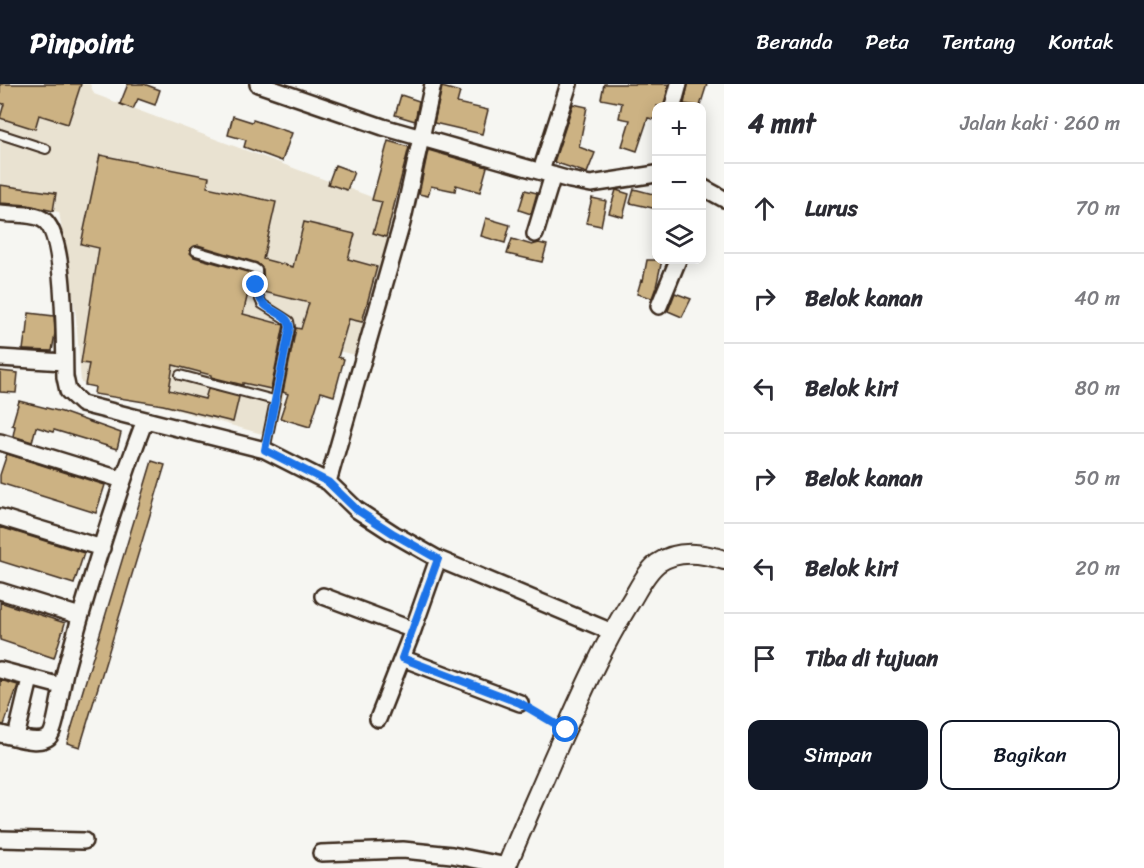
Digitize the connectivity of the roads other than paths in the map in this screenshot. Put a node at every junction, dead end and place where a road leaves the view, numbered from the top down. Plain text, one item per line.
1 (258, 84) edge
2 (433, 84) edge
3 (569, 84) edge
4 (679, 84) edge
5 (674, 102) edge
6 (0, 134) edge
7 (421, 137) junction
8 (46, 149) dead end
9 (547, 173) junction
10 (652, 173) edge
11 (706, 192) edge
12 (724, 199) edge
13 (0, 213) edge
14 (535, 234) dead end
15 (196, 251) dead end
16 (676, 264) edge
17 (659, 306) dead end
18 (0, 358) edge
19 (64, 362) junction
20 (180, 375) dead end
21 (274, 400) junction
22 (145, 420) junction
23 (0, 442) edge
24 (265, 450) junction
25 (123, 480) junction
26 (328, 482) junction
27 (0, 517) edge
28 (102, 548) junction
29 (438, 559) junction
30 (724, 560) edge
31 (0, 591) edge
32 (323, 596) dead end
33 (80, 616) junction
34 (413, 630) junction
35 (612, 632) junction
36 (402, 658) junction
37 (0, 670) edge
38 (30, 679) junction
39 (61, 686) junction
40 (520, 703) road end
41 (378, 718) dead end
42 (0, 734) edge
43 (16, 737) junction
44 (0, 839) edge
45 (84, 841) dead end
46 (321, 853) dead end
47 (507, 867) edge

1 - 7 street
2 - 7 street
3 - 9 street
4 - 5 street
6 - 8 lane
7 - 9 street
7 - 26 street
9 - 10 street
9 - 14 street
11 - 12 street
13 - 19 street
15 - 21 lane
16 - 17 street
18 - 19 street
19 - 22 street
20 - 21 lane
21 - 24 lane
22 - 24 street
22 - 25 street
23 - 25 street
24 - 26 street
25 - 28 street
26 - 29 street
27 - 28 street
28 - 33 street
29 - 34 street
29 - 35 street
30 - 35 street
31 - 33 street
32 - 34 street
33 - 39 street
34 - 36 street
35 - 47 street
36 - 40 street
36 - 41 street
37 - 38 street
38 - 39 street
38 - 43 street
39 - 43 street
42 - 43 street
44 - 45 street
46 - 47 street

